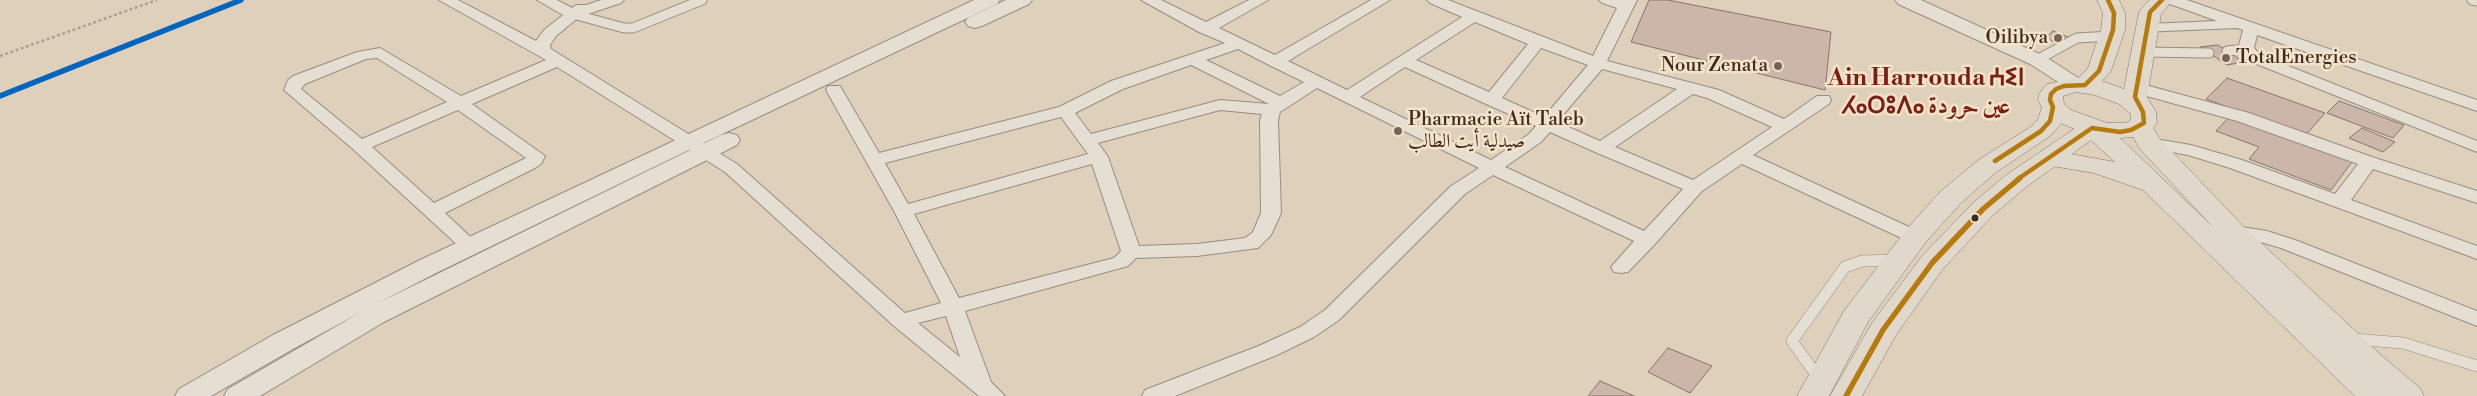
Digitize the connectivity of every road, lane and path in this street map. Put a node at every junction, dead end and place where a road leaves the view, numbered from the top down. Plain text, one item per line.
1 (157, 0) edge
2 (447, 0) edge
3 (545, 0) edge
4 (592, 0) edge
5 (616, 0) edge
6 (702, 0) edge
7 (990, 0) edge
8 (1022, 0) edge
9 (1149, 0) edge
10 (1260, 0) edge
11 (1382, 0) edge
12 (1435, 0) edge
13 (1607, 0) edge
14 (1905, 0) edge
15 (2108, 0) edge
16 (2125, 0) edge
17 (2165, 0) edge
18 (2472, 0) edge
19 (2477, 1) edge
20 (1628, 3) edge
21 (573, 14) junction
22 (1474, 16) junction
23 (2245, 27) junction
24 (1205, 29) junction
25 (2147, 29) junction
26 (2112, 36) junction
27 (1538, 42) junction
28 (1238, 44) junction
29 (2246, 49) junction
30 (542, 51) junction
31 (2227, 51) dead end
32 (2144, 52) junction
33 (2209, 53) dead end
34 (0, 56) edge
35 (557, 60) junction
36 (1193, 60) junction
37 (2037, 60) junction
38 (1405, 61) junction
39 (1275, 62) junction
40 (1598, 63) junction
41 (1316, 82) junction
42 (2080, 85) junction
43 (1690, 88) junction
44 (834, 90) junction
45 (1348, 97) junction
46 (1492, 100) junction
47 (1823, 100) dead end
48 (460, 103) junction
49 (2477, 106) edge
50 (1276, 107) junction
51 (2053, 107) junction
52 (1065, 110) junction
53 (2141, 116) junction
54 (1546, 124) junction
55 (1785, 126) junction
56 (2092, 128) junction
57 (360, 146) junction
58 (697, 146) junction
59 (2477, 147) edge
60 (1601, 148) junction
61 (1093, 149) junction
62 (1740, 156) junction
63 (2049, 158) junction
64 (874, 160) junction
65 (2369, 162) junction
66 (1492, 168) junction
67 (1695, 187) junction
68 (2157, 188) junction
69 (2477, 197) edge
70 (2340, 201) junction
71 (903, 211) junction
72 (432, 212) junction
73 (2200, 231) junction
74 (2232, 231) junction
75 (1915, 237) junction
76 (1648, 240) junction
77 (470, 246) junction
78 (1131, 252) junction
79 (2477, 253) edge
80 (1897, 260) junction
81 (1621, 267) dead end
82 (953, 306) junction
83 (2477, 319) edge
84 (901, 321) junction
85 (2344, 339) junction
86 (2477, 366) edge
87 (1817, 388) edge
88 (988, 391) edge
89 (189, 396) edge
90 (238, 396) edge
91 (1154, 396) edge
92 (1846, 396) edge
93 (2375, 396) edge
94 (2408, 396) edge

1 - 34 path
2 - 30 street
3 - 21 street
4 - 21 street
5 - 21 street
6 - 21 lane
7 - 58 street
8 - 44 street
9 - 24 street
10 - 24 street
11 - 39 street
12 - 22 street
13 - 20 street
14 - 37 street
15 - 26 main road
16 - 17 main road
17 - 23 street
17 - 25 main road
18 - 19 lane
20 - 40 street
21 - 30 street
22 - 27 street
22 - 38 street
23 - 25 street
23 - 29 street
23 - 49 street
24 - 28 street
25 - 32 main road
26 - 37 lane
26 - 42 main road
27 - 40 street
27 - 46 street
28 - 36 street
28 - 39 street
29 - 31 lane
29 - 59 street
30 - 35 street
32 - 33 lane
32 - 53 main road
35 - 48 street
35 - 58 street
36 - 50 street
36 - 52 street
37 - 42 street
38 - 45 street
38 - 46 street
39 - 41 street
40 - 43 street
40 - 54 street
41 - 45 street
41 - 50 street
42 - 51 main road
42 - 53 main road
43 - 55 street
43 - 60 street
44 - 58 street
44 - 64 street
45 - 66 street
46 - 54 street
47 - 55 street
48 - 57 street
48 - 57 street
48 - 72 street
50 - 61 street
50 - 78 street
51 - 56 main road
51 - 75 main road
52 - 61 street
52 - 64 street
53 - 56 main road
53 - 65 street
53 - 70 street
53 - 74 main road
54 - 60 street
54 - 66 street
55 - 62 street
56 - 63 main road
56 - 68 main road
57 - 72 street
58 - 77 street
58 - 84 street
58 - 90 street
60 - 67 street
61 - 71 street
61 - 78 street
62 - 67 street
62 - 75 street
63 - 68 main road
63 - 92 main road
64 - 71 street
65 - 69 street
65 - 70 street
66 - 76 street
66 - 91 street
67 - 76 street
68 - 73 main road
70 - 79 street
71 - 82 street
72 - 77 street
73 - 74 street
73 - 93 main road
74 - 83 street
74 - 85 main road
75 - 80 main road
76 - 81 street
77 - 89 street
78 - 82 street
80 - 87 main road
80 - 87 lane
82 - 84 street
82 - 88 street
84 - 88 street
85 - 86 lane
85 - 94 main road

